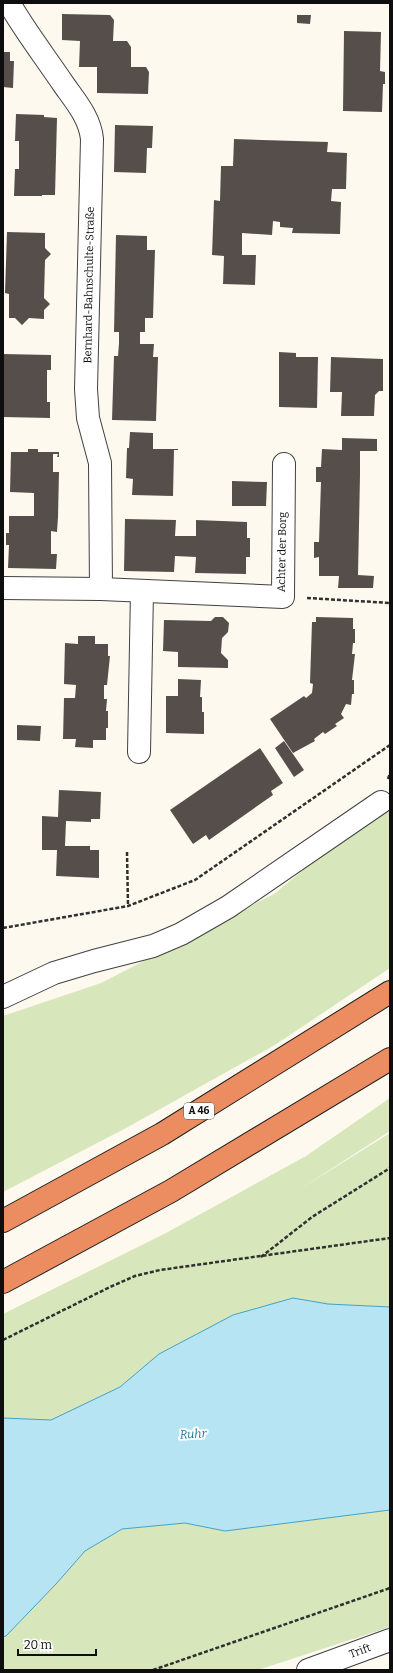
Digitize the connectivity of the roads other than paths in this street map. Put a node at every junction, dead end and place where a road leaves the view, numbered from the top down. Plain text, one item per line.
1 (9, 3) edge
2 (284, 464) dead end
3 (3, 588) edge
4 (101, 590) junction
5 (142, 592) junction
6 (139, 752) dead end
7 (381, 802) dead end
8 (390, 992) edge
9 (3, 997) edge
10 (390, 1059) edge
11 (3, 1221) edge
12 (3, 1282) edge
13 (390, 1640) edge
14 (308, 1670) edge

1 - 4 street, Bernhard-Bahnschulte-Straße
2 - 5 street, Achter der Borg
3 - 4 street, Achter der Borg
4 - 5 street, Achter der Borg
5 - 6 street
7 - 9 street
8 - 11 highway, A 46
10 - 12 highway
13 - 14 street, Trift

